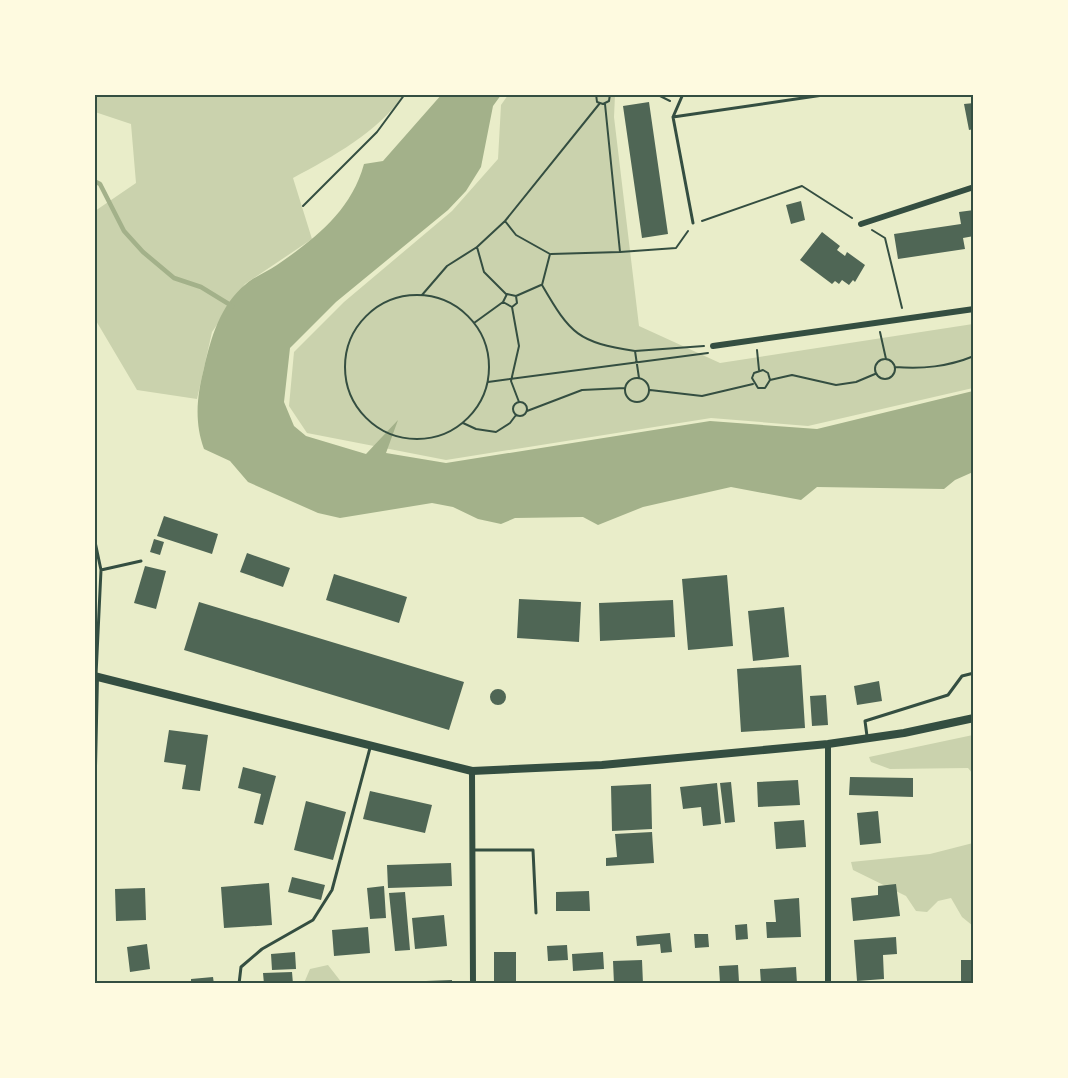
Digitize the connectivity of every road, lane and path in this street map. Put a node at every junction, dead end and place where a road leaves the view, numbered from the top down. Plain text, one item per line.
1 (405, 94) edge
2 (596, 94) edge
3 (610, 94) edge
4 (656, 94) edge
5 (683, 94) edge
6 (830, 94) edge
7 (600, 104) junction
8 (605, 104) junction
9 (678, 106) junction
10 (673, 117) junction
11 (974, 187) edge
12 (303, 206) dead end
13 (505, 221) junction
14 (693, 224) junction
15 (861, 224) junction
16 (477, 247) junction
17 (620, 252) junction
18 (550, 254) junction
19 (542, 285) junction
20 (507, 294) junction
21 (422, 295) junction
22 (516, 296) junction
23 (503, 302) junction
24 (512, 307) junction
25 (974, 309) edge
26 (905, 320) junction
27 (474, 323) junction
28 (880, 330) dead end
29 (713, 346) joint
30 (756, 347) dead end
31 (635, 351) junction
32 (974, 356) edge
33 (886, 359) junction
34 (895, 367) junction
35 (759, 370) junction
36 (875, 374) junction
37 (639, 378) junction
38 (770, 380) junction
39 (753, 384) junction
40 (625, 388) junction
41 (650, 390) junction
42 (519, 402) junction
43 (527, 411) junction
44 (516, 414) junction
45 (463, 423) junction
46 (94, 537) edge
47 (141, 561) dead end
48 (101, 570) junction
49 (974, 673) edge
50 (95, 676) edge
51 (974, 718) edge
52 (867, 738) junction
53 (828, 744) junction
54 (370, 747) junction
55 (94, 766) edge
56 (472, 771) junction
57 (472, 850) junction
58 (536, 913) dead end
59 (239, 984) edge
60 (473, 984) edge
61 (828, 984) edge

1 - 12 path
2 - 7 path
3 - 8 path
4 - 9 path
5 - 9 lane
6 - 10 lane
7 - 8 path
7 - 13 path
8 - 17 path
9 - 10 lane
10 - 14 lane
11 - 15 street
13 - 16 path
13 - 18 path
14 - 15 path
14 - 17 path
15 - 26 path
16 - 20 path
16 - 21 path
17 - 18 path
18 - 19 path
19 - 22 path
19 - 31 path
20 - 22 path
20 - 23 path
21 - 27 path
21 - 45 path
22 - 24 path
23 - 24 path
23 - 27 path
24 - 42 path
25 - 26 street
26 - 29 street
27 - 45 path
28 - 33 path
29 - 31 path
30 - 35 path
31 - 37 path
32 - 34 path
33 - 34 path
33 - 36 path
34 - 36 path
35 - 38 path
35 - 39 path
36 - 38 path
37 - 40 path
37 - 41 path
38 - 39 path
39 - 41 path
40 - 41 path
40 - 43 path
42 - 43 path
42 - 44 path
43 - 44 path
44 - 45 path
46 - 48 lane
47 - 48 lane
48 - 50 lane
49 - 52 lane
50 - 54 main road
50 - 55 street
51 - 52 main road
52 - 53 main road
53 - 56 main road
53 - 61 street
54 - 56 main road
54 - 59 lane
56 - 57 street
57 - 58 lane
57 - 60 street

